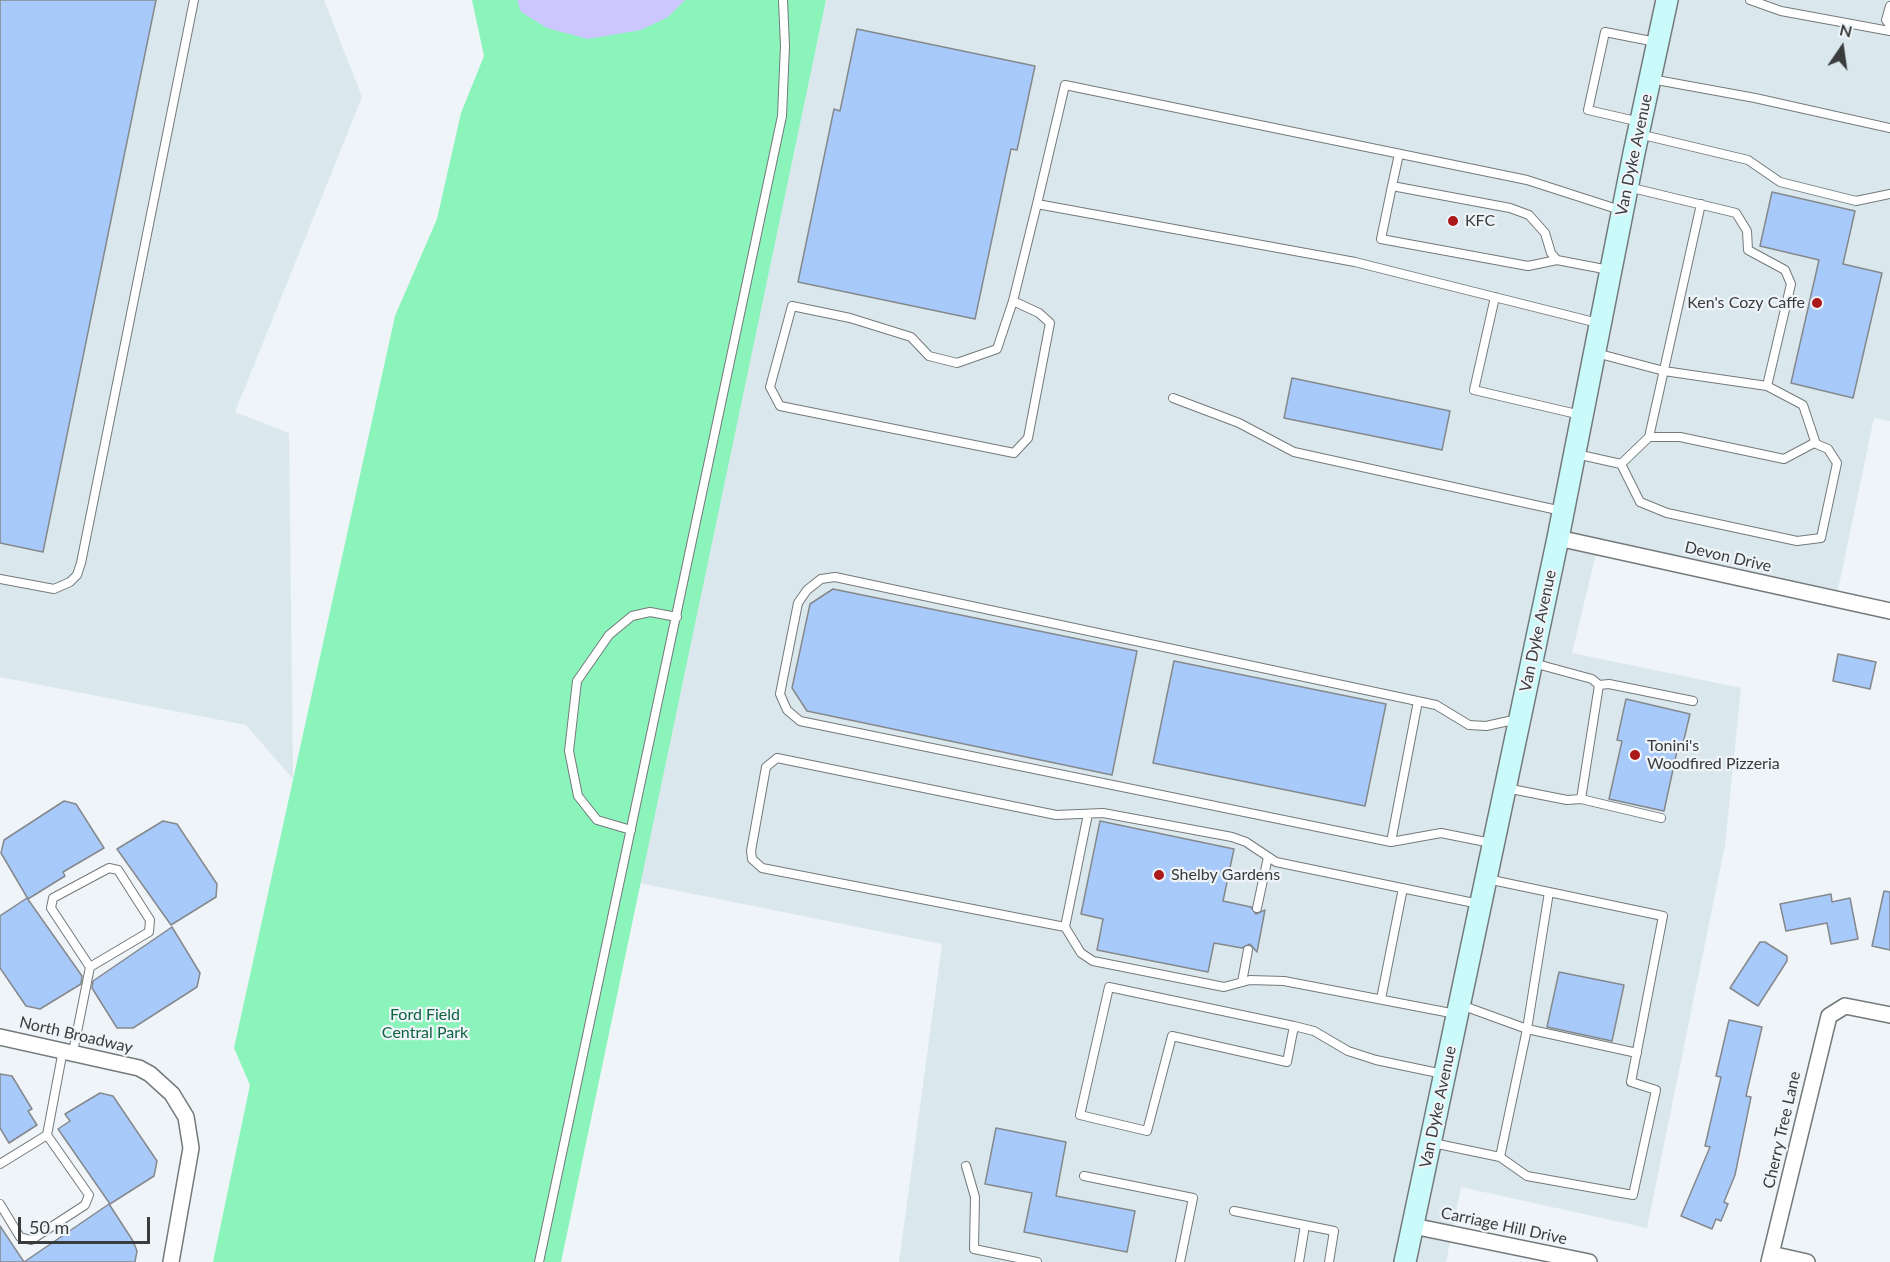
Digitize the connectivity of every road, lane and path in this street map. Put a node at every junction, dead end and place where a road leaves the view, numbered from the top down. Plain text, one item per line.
1 (194, 0) edge
2 (783, 0) edge
3 (1667, 0) edge
4 (1750, 0) edge
5 (1890, 6) edge
6 (1890, 25) edge
7 (1890, 31) edge
8 (1658, 42) junction
9 (1650, 78) junction
10 (1639, 127) junction
11 (1890, 128) edge
12 (1399, 154) junction
13 (1392, 186) junction
14 (1627, 187) junction
15 (1890, 194) edge
16 (1037, 204) junction
17 (1701, 204) junction
18 (1622, 211) junction
19 (1557, 260) junction
20 (1610, 271) junction
21 (1495, 297) junction
22 (1013, 301) junction
23 (1600, 324) junction
24 (1594, 353) junction
25 (1664, 371) junction
26 (1767, 386) junction
27 (1173, 398) dead end
28 (1582, 416) junction
29 (1649, 437) junction
30 (1816, 444) junction
31 (1575, 454) junction
32 (1621, 464) junction
33 (1563, 512) junction
34 (1558, 538) junction
35 (0, 579) edge
36 (1890, 611) edge
37 (676, 617) junction
38 (1532, 663) junction
39 (1599, 686) junction
40 (1418, 701) junction
41 (1693, 701) dead end
42 (1520, 719) junction
43 (1505, 788) junction
44 (1581, 799) junction
45 (1088, 814) junction
46 (1661, 818) dead end
47 (631, 830) junction
48 (1391, 842) junction
49 (1493, 844) junction
50 (1268, 857) junction
51 (1486, 879) junction
52 (1403, 888) junction
53 (1549, 892) junction
54 (1480, 904) junction
55 (1257, 908) dead end
56 (1065, 927) junction
57 (1248, 950) dead end
58 (90, 967) junction
59 (1242, 982) junction
60 (1381, 999) junction
61 (1458, 1009) junction
62 (1890, 1015) edge
63 (1294, 1026) junction
64 (1527, 1029) junction
65 (0, 1037) edge
66 (68, 1051) junction
67 (1637, 1053) junction
68 (1444, 1074) junction
69 (47, 1135) junction
70 (1430, 1142) junction
71 (1500, 1157) junction
72 (0, 1164) edge
73 (966, 1166) dead end
74 (1084, 1176) dead end
75 (0, 1204) edge
76 (1234, 1211) dead end
77 (1305, 1225) junction
78 (1413, 1226) junction
79 (1770, 1258) edge
80 (171, 1262) edge
81 (539, 1262) edge
82 (1037, 1262) edge
83 (1180, 1262) edge
84 (1299, 1262) edge
85 (1329, 1262) edge
86 (1405, 1262) edge
87 (1589, 1262) edge
88 (1807, 1262) edge

1 - 35 lane
2 - 37 lane
3 - 8 main road, Van Dyke Avenue
4 - 7 lane
5 - 6 lane
8 - 9 main road, Van Dyke Avenue
8 - 10 lane
9 - 10 main road, Van Dyke Avenue
9 - 11 lane
10 - 14 main road, Van Dyke Avenue
10 - 15 lane
12 - 13 lane
12 - 16 lane
12 - 18 lane
13 - 19 lane
13 - 19 lane
14 - 17 lane
14 - 18 main road, Van Dyke Avenue
16 - 21 lane
16 - 22 lane
17 - 25 lane
17 - 26 lane
18 - 20 main road, Van Dyke Avenue
19 - 20 lane
20 - 23 main road, Van Dyke Avenue
21 - 23 lane
21 - 28 lane
22 - 22 lane
23 - 24 main road, Van Dyke Avenue
24 - 25 lane
24 - 28 main road, Van Dyke Avenue
25 - 26 lane
25 - 29 lane
26 - 30 lane
27 - 33 lane
28 - 31 main road, Van Dyke Avenue
29 - 30 lane
29 - 32 lane
30 - 32 lane
31 - 32 lane
31 - 33 main road, Van Dyke Avenue
33 - 34 main road, Van Dyke Avenue
34 - 36 street, Devon Drive
34 - 38 main road, Van Dyke Avenue
37 - 47 lane
37 - 47 lane
38 - 39 lane
38 - 42 main road, Van Dyke Avenue
39 - 41 lane
39 - 44 lane
40 - 42 lane
40 - 48 lane
40 - 48 lane
42 - 43 main road, Van Dyke Avenue
43 - 44 lane
43 - 49 main road, Van Dyke Avenue
44 - 46 lane
45 - 50 lane
45 - 56 lane
45 - 56 lane
47 - 81 lane
48 - 49 lane
49 - 51 main road, Van Dyke Avenue
50 - 52 lane
50 - 55 lane
51 - 53 lane
51 - 54 main road, Van Dyke Avenue
52 - 54 lane
52 - 60 lane
53 - 64 lane
53 - 67 lane
54 - 61 main road, Van Dyke Avenue
56 - 59 lane
57 - 59 lane
58 - 58 lane
58 - 66 lane
59 - 60 lane
60 - 61 lane
61 - 64 lane
61 - 68 main road, Van Dyke Avenue
62 - 79 street, Cherry Tree Lane
63 - 63 lane
63 - 68 lane
64 - 67 lane
64 - 71 lane
65 - 66 street, North Broadway
66 - 69 lane
66 - 80 street, North Broadway
67 - 71 lane
68 - 70 main road, Van Dyke Avenue
69 - 72 lane
69 - 75 lane
70 - 71 lane
70 - 78 main road, Van Dyke Avenue
73 - 82 lane
74 - 83 lane
76 - 77 lane
77 - 84 lane
77 - 85 lane
78 - 86 main road, Van Dyke Avenue
78 - 87 street, Carriage Hill Drive
79 - 88 street

